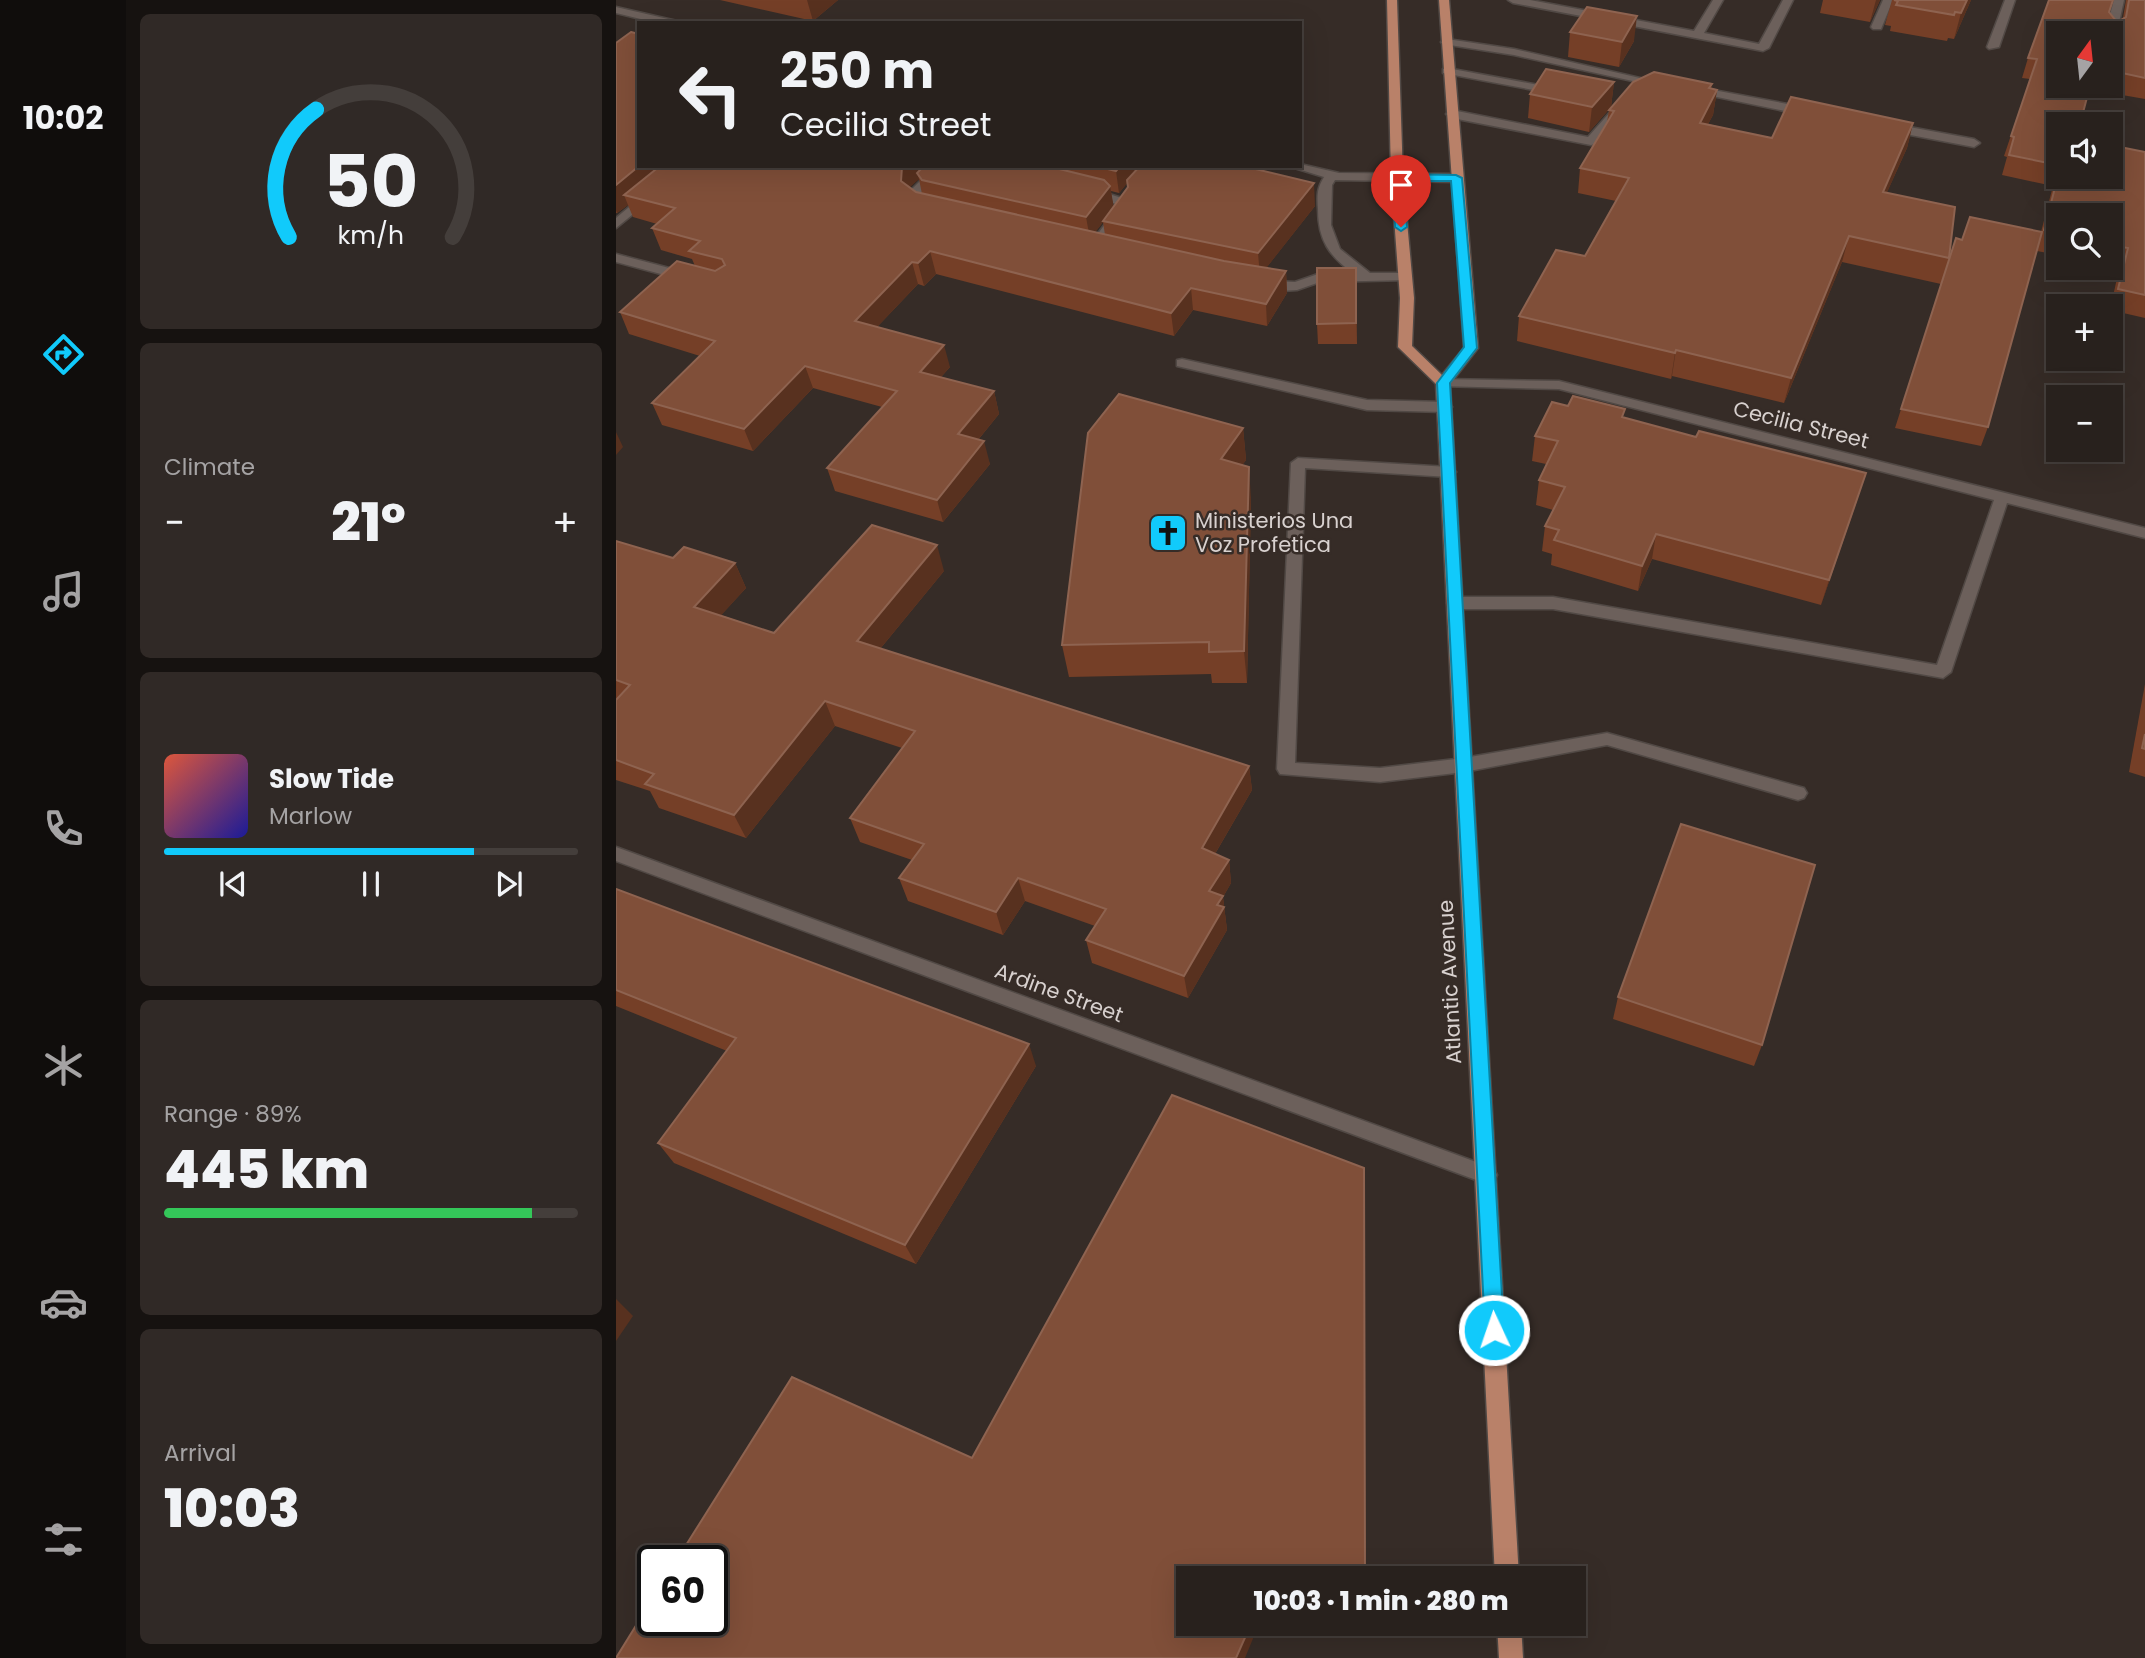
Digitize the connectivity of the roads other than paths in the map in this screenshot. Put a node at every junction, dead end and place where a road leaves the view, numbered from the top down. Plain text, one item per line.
1 (1392, 0) edge
2 (1444, 0) edge
3 (1513, 0) edge
4 (1718, 0) edge
5 (1788, 0) edge
6 (1888, 0) edge
7 (2010, 0) edge
8 (2119, 0) edge
9 (616, 10) edge
10 (664, 21) edge
11 (2114, 21) edge
12 (1877, 27) dead end
13 (1697, 35) junction
14 (1447, 42) junction
15 (1993, 47) dead end
16 (1447, 71) junction
17 (1661, 83) junction
18 (1570, 93) edge
19 (1633, 98) junction
20 (1610, 101) edge
21 (1452, 114) junction
22 (1824, 115) edge
23 (1879, 125) edge
24 (1974, 143) dead end
25 (684, 168) edge
26 (940, 168) edge
27 (1302, 168) edge
28 (1332, 175) junction
29 (1397, 177) junction
30 (1456, 178) junction
31 (1072, 188) edge
32 (935, 211) edge
33 (616, 224) edge
34 (1094, 247) edge
35 (616, 258) edge
36 (1405, 277) junction
37 (1368, 278) junction
38 (697, 279) edge
39 (1248, 281) edge
40 (1182, 363) dead end
41 (1443, 383) junction
42 (1445, 407) junction
43 (1449, 472) junction
44 (2002, 497) junction
45 (2145, 533) edge
46 (1455, 603) junction
47 (1464, 765) junction
48 (1798, 793) dead end
49 (616, 854) edge
50 (1487, 1175) junction
51 (1506, 1566) edge
52 (1510, 1636) edge
53 (1511, 1658) edge

1 - 29 main road
2 - 14 main road
3 - 13 street
4 - 13 street
5 - 13 street
6 - 12 street
7 - 15 street
8 - 11 street
9 - 10 street
14 - 16 main road
14 - 17 street
16 - 18 street
16 - 21 main road
17 - 19 street
17 - 22 street
19 - 20 street
19 - 21 street
21 - 30 main road
23 - 24 street
25 - 33 street
26 - 32 street
27 - 28 street
28 - 29 street
28 - 37 street
29 - 30 street
29 - 36 main road
30 - 41 main road
31 - 34 street
35 - 38 street
36 - 37 street
36 - 41 main road
37 - 39 street
40 - 42 street
41 - 42 main road, Atlantic Avenue
41 - 44 street, Cecilia Street
42 - 43 main road, Atlantic Avenue
43 - 46 main road, Atlantic Avenue
43 - 47 street
44 - 45 street, Cecilia Street
44 - 46 street
46 - 47 main road, Atlantic Avenue
47 - 48 street
47 - 50 main road, Atlantic Avenue
49 - 50 street, Ardine Street
50 - 51 main road, Atlantic Avenue
52 - 53 main road

